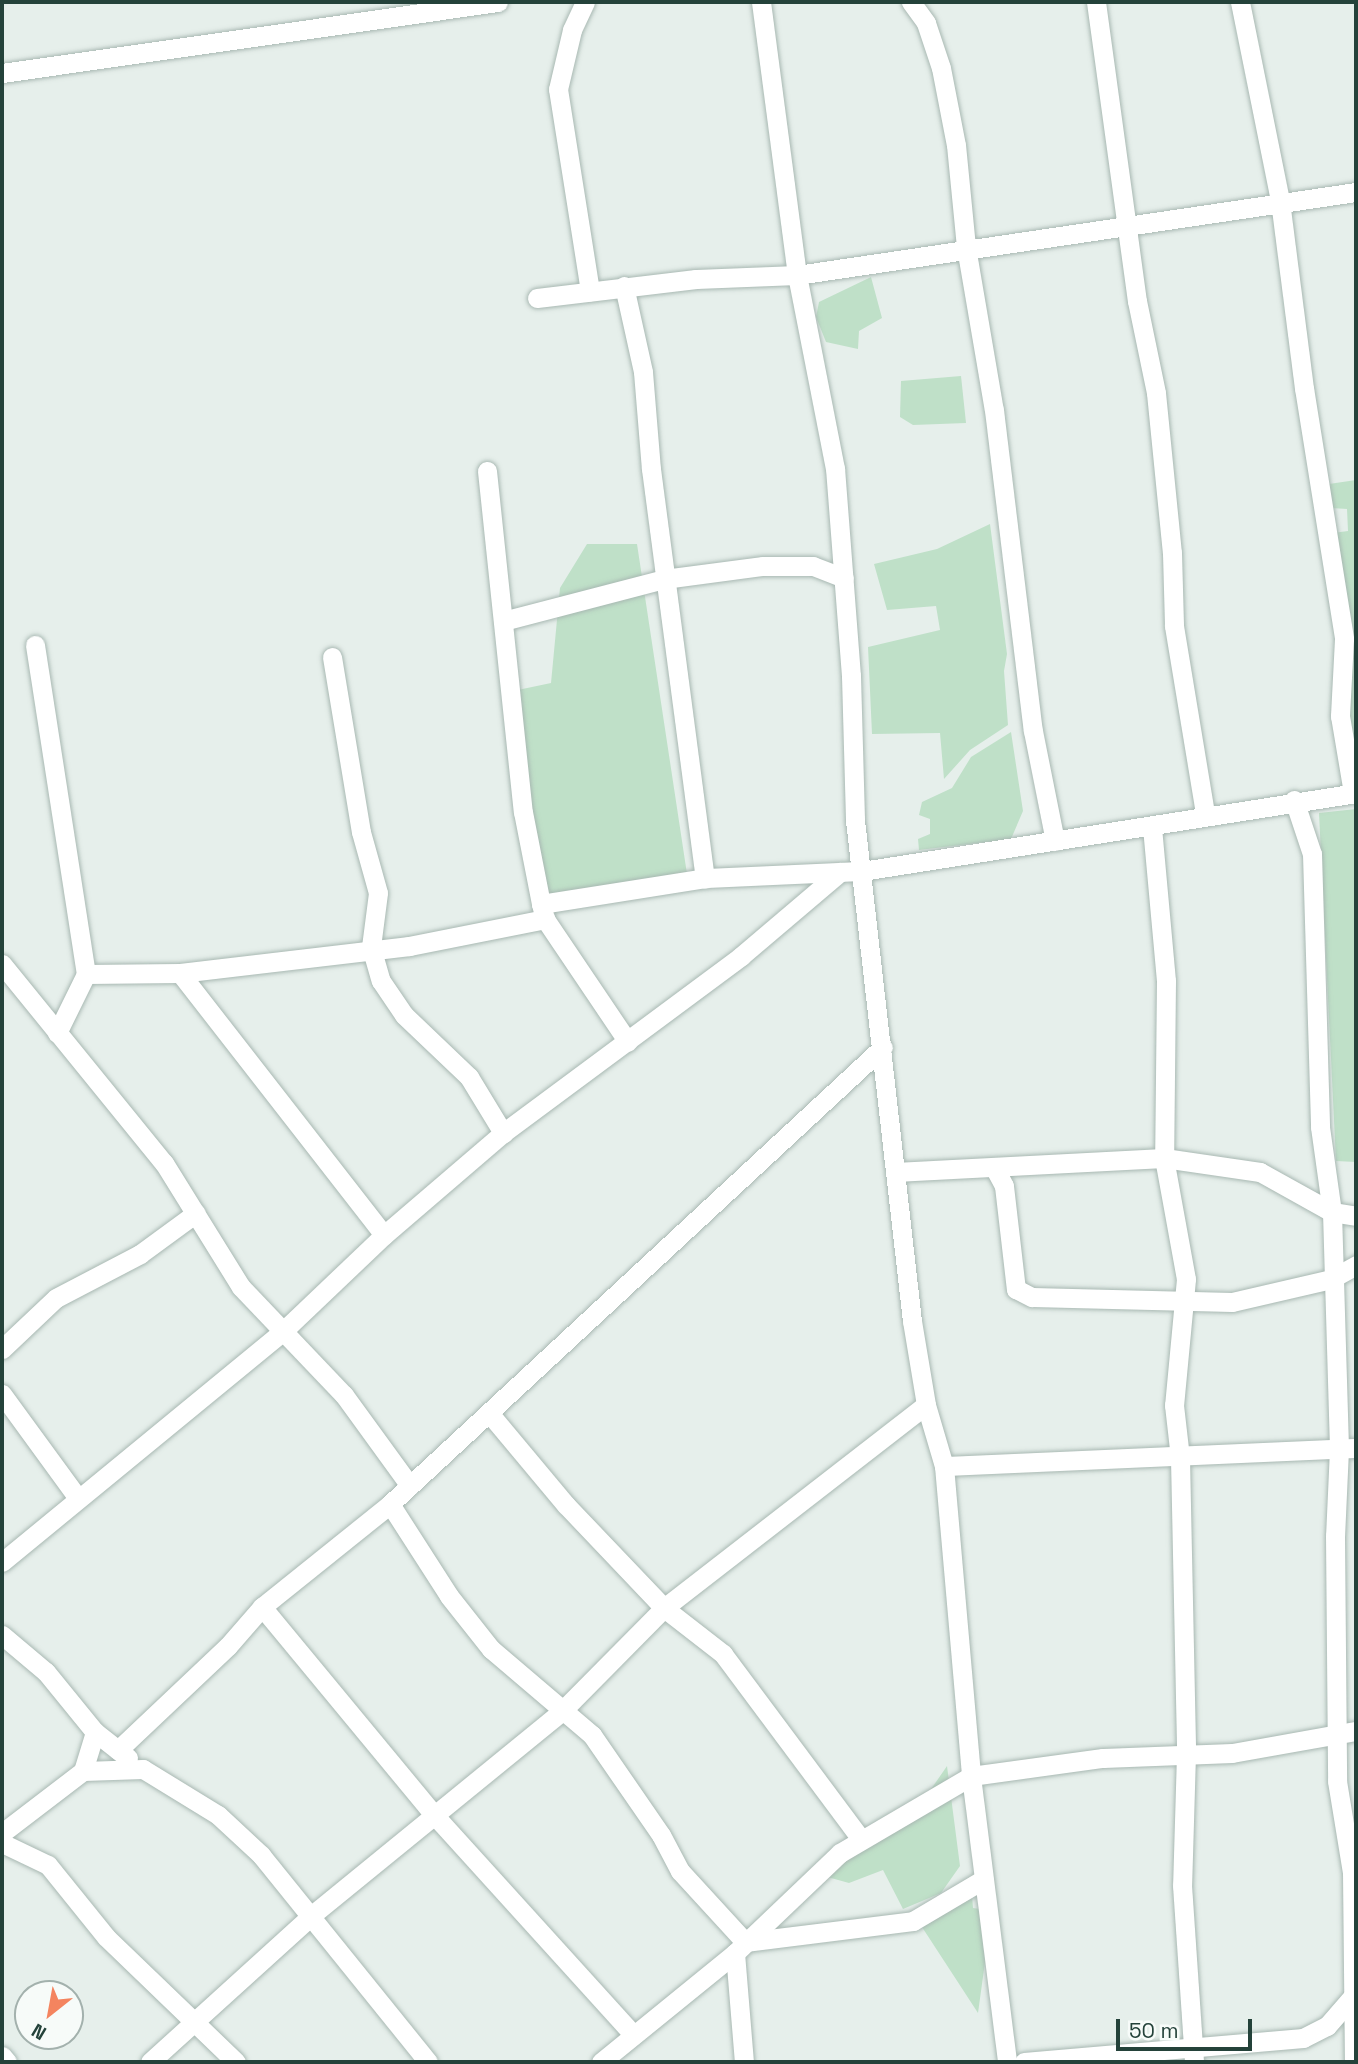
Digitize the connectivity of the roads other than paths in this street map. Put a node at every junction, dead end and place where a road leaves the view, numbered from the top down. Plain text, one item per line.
1 (498, 2) edge
2 (585, 2) edge
3 (761, 2) edge
4 (911, 2) edge
5 (926, 2) edge
6 (1096, 2) edge
7 (1240, 2) edge
8 (926, 23) junction
9 (2, 73) edge
10 (1356, 192) edge
11 (1280, 201) junction
12 (1128, 224) junction
13 (966, 247) junction
14 (797, 275) junction
15 (624, 286) junction
16 (590, 291) junction
17 (537, 298) dead end
18 (487, 471) dead end
19 (844, 578) junction
20 (664, 579) junction
21 (503, 621) junction
22 (35, 645) dead end
23 (332, 657) dead end
24 (1354, 793) edge
25 (1294, 800) junction
26 (1205, 813) junction
27 (1152, 827) junction
28 (1055, 841) junction
29 (862, 871) junction
30 (840, 872) junction
31 (705, 878) junction
32 (543, 911) junction
33 (371, 947) junction
34 (2, 964) edge
35 (180, 973) junction
36 (86, 974) junction
37 (57, 1033) junction
38 (628, 1042) junction
39 (883, 1047) junction
40 (503, 1133) junction
41 (1164, 1158) junction
42 (994, 1167) junction
43 (895, 1172) junction
44 (1332, 1212) junction
45 (196, 1213) junction
46 (1356, 1216) edge
47 (384, 1235) junction
48 (1356, 1265) edge
49 (1331, 1279) junction
50 (1185, 1303) junction
51 (281, 1333) junction
52 (2, 1349) edge
53 (2, 1394) edge
54 (926, 1405) junction
55 (489, 1413) junction
56 (1348, 1448) edge
57 (1180, 1458) junction
58 (944, 1466) junction
59 (410, 1486) junction
60 (77, 1497) junction
61 (390, 1504) junction
62 (2, 1562) edge
63 (262, 1607) junction
64 (664, 1608) junction
65 (2, 1635) edge
66 (562, 1711) junction
67 (1348, 1731) edge
68 (95, 1732) junction
69 (118, 1750) junction
70 (1186, 1754) junction
71 (143, 1769) junction
72 (83, 1772) junction
73 (971, 1776) junction
74 (436, 1817) junction
75 (2, 1833) edge
76 (861, 1839) junction
77 (2, 1843) edge
78 (984, 1879) junction
79 (312, 1915) junction
80 (740, 1947) junction
81 (1353, 1996) junction
82 (194, 2024) junction
83 (634, 2035) junction
84 (1194, 2055) edge
85 (2, 2056) edge
86 (8, 2062) edge
87 (150, 2062) edge
88 (236, 2062) edge
89 (428, 2062) edge
90 (601, 2062) edge
91 (744, 2062) edge
92 (1007, 2062) edge
93 (1024, 2062) edge
94 (1354, 2062) edge

1 - 9 street
2 - 16 street
3 - 14 street
4 - 8 street
5 - 8 street
6 - 12 street
7 - 11 street
8 - 13 street
10 - 11 street
11 - 12 street
11 - 24 street
12 - 13 street
12 - 26 street
13 - 14 street
13 - 28 street
14 - 15 street
14 - 19 street
15 - 16 street
15 - 20 street
16 - 17 street
18 - 21 street
19 - 20 street
19 - 29 street
20 - 21 street
20 - 31 street
21 - 32 street
22 - 36 street
23 - 33 street
24 - 25 street
25 - 26 street
25 - 44 street
26 - 27 street
27 - 28 street
27 - 41 street
28 - 29 street
29 - 30 street
29 - 39 street
30 - 31 street
30 - 38 street
31 - 32 street
32 - 33 street
32 - 38 street
33 - 35 street
33 - 40 street
34 - 37 street
35 - 36 street
35 - 47 street
36 - 37 street
37 - 45 street
38 - 40 street
39 - 43 street
39 - 55 street
40 - 47 street
41 - 42 street
41 - 44 street
41 - 50 street
42 - 43 street
42 - 50 street
43 - 54 street
44 - 46 street
44 - 49 street
45 - 51 street
45 - 52 street
47 - 51 street
48 - 49 street
49 - 50 street
49 - 56 street
50 - 57 street
51 - 59 street
51 - 60 street
53 - 60 street
54 - 58 street
54 - 64 street
55 - 59 street
55 - 64 street
56 - 57 street
56 - 67 street
57 - 58 street
57 - 70 street
58 - 73 street
59 - 61 street
60 - 62 street
61 - 63 street
61 - 66 street
63 - 69 street
63 - 74 street
64 - 66 street
64 - 76 street
65 - 68 street
66 - 74 street
66 - 80 street
67 - 70 street
67 - 81 street
68 - 69 street
68 - 72 street
69 - 71 street
70 - 73 street
70 - 84 street
71 - 72 street
71 - 79 street
72 - 75 street
73 - 76 street
73 - 78 street
74 - 79 street
74 - 83 street
76 - 80 street
77 - 82 street
78 - 80 street
78 - 92 street
79 - 82 street
79 - 89 street
80 - 83 street
80 - 91 street
81 - 84 street
81 - 94 street
82 - 87 street
82 - 88 street
83 - 90 street
84 - 93 street
85 - 86 street

